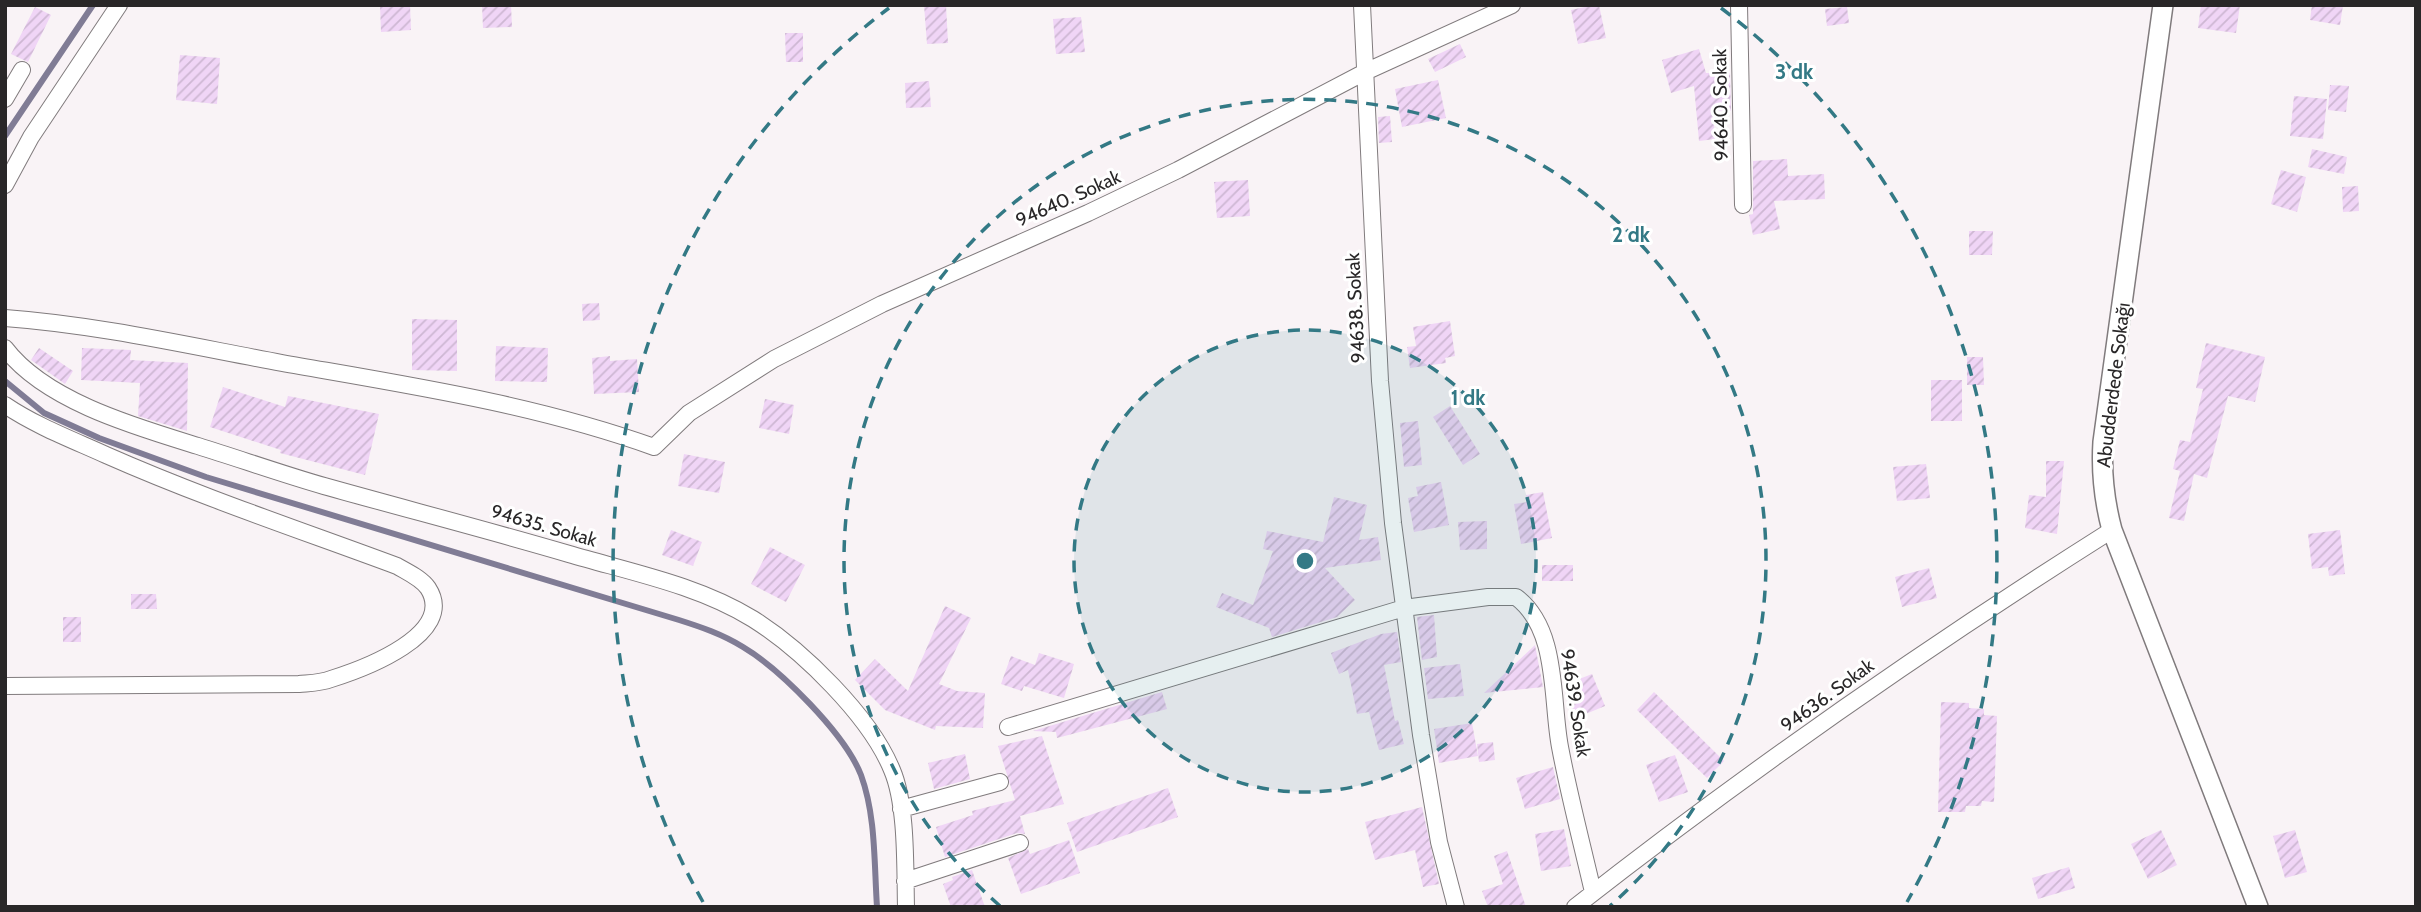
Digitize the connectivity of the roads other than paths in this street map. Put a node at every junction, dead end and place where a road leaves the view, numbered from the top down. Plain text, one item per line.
1 (119, 5) edge
2 (1362, 5) edge
3 (1512, 5) edge
4 (1739, 5) edge
5 (2163, 5) edge
6 (22, 70) dead end
7 (1365, 72) junction
8 (5, 99) edge
9 (5, 185) edge
10 (1743, 205) dead end
11 (5, 318) edge
12 (5, 348) edge
13 (5, 405) edge
14 (2112, 530) junction
15 (1404, 608) junction
16 (5, 686) edge
17 (1008, 727) dead end
18 (1000, 782) dead end
19 (901, 809) junction
20 (1020, 843) dead end
21 (905, 881) junction
22 (1593, 892) junction
23 (906, 907) edge
24 (1456, 907) edge
25 (1575, 907) edge
26 (2258, 907) edge

1 - 9 street
2 - 7 street, 94638. Sokak
3 - 7 street, 94640. Sokak
4 - 10 street, 94640. Sokak
5 - 14 street, Abudderdede Sokağı
6 - 8 street
7 - 11 street, 94640. Sokak
7 - 15 street, 94638. Sokak
12 - 19 street, 94635. Sokak
13 - 16 street
14 - 22 street, 94636. Sokak
14 - 26 street, Abudderdede Sokağı
15 - 17 street
15 - 22 street, 94639. Sokak
15 - 24 street, 94638. Sokak
18 - 19 street
19 - 21 street, 94635. Sokak
20 - 21 street
21 - 23 street, 94635. Sokak
22 - 25 street, 94636. Sokak

